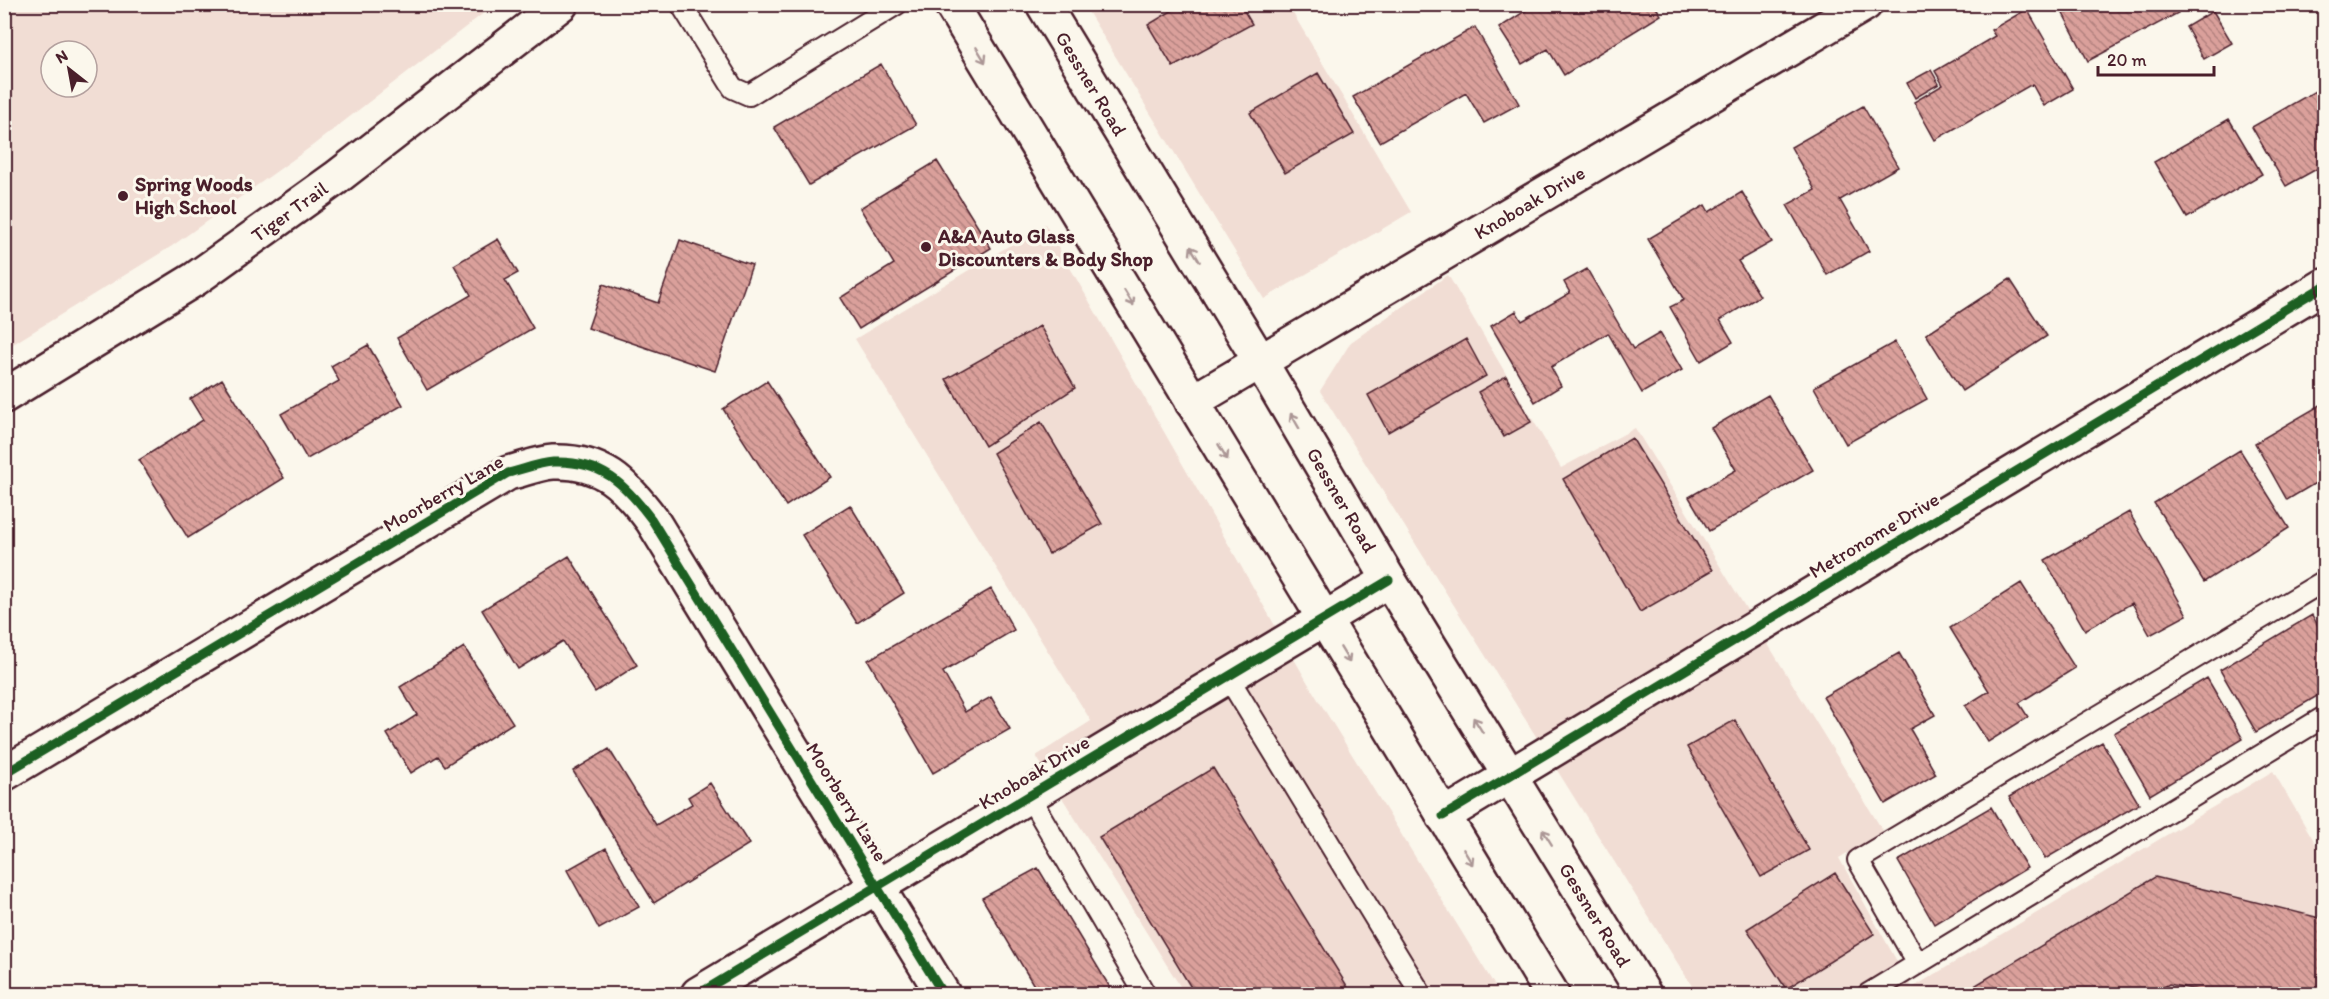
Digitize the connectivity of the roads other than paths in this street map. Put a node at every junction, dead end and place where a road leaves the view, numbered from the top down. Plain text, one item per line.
1 (561, 4) edge
2 (681, 4) edge
3 (897, 4) edge
4 (951, 4) edge
5 (1043, 4) edge
6 (1864, 4) edge
7 (2325, 286) edge
8 (1260, 361) junction
9 (4, 396) edge
10 (1192, 402) junction
11 (1389, 580) junction
12 (2325, 581) edge
13 (1323, 620) junction
14 (1228, 677) junction
15 (2324, 719) edge
16 (4, 774) edge
17 (1509, 775) junction
18 (1029, 796) junction
19 (1443, 816) junction
20 (878, 887) junction
21 (1918, 964) junction
22 (698, 994) edge
23 (943, 994) edge
24 (1145, 994) edge
25 (1421, 994) edge
26 (1552, 994) edge
27 (1644, 994) edge
28 (1868, 994) edge

1 - 9 street, Tiger Trail
2 - 3 lane
4 -> 10 street
8 -> 5 street, Gessner Road
6 - 8 street, Knoboak Drive
7 - 17 street, Metronome Drive
8 - 10 street, Knoboak Drive
11 -> 8 street, Gessner Road
10 -> 13 street
11 - 13 street, Knoboak Drive
17 -> 11 street, Gessner Road
12 - 21 lane
13 - 14 street, Knoboak Drive
13 -> 19 street
14 - 18 street, Knoboak Drive
14 - 25 lane
15 - 21 lane
16 - 20 street, Moorberry Lane
17 - 19 street, Metronome Drive
27 -> 17 street, Gessner Road
18 - 20 street, Knoboak Drive
18 - 24 lane
19 -> 26 street
20 - 22 street, Knoboak Drive
20 - 23 street, Moorberry Lane
21 - 28 lane

